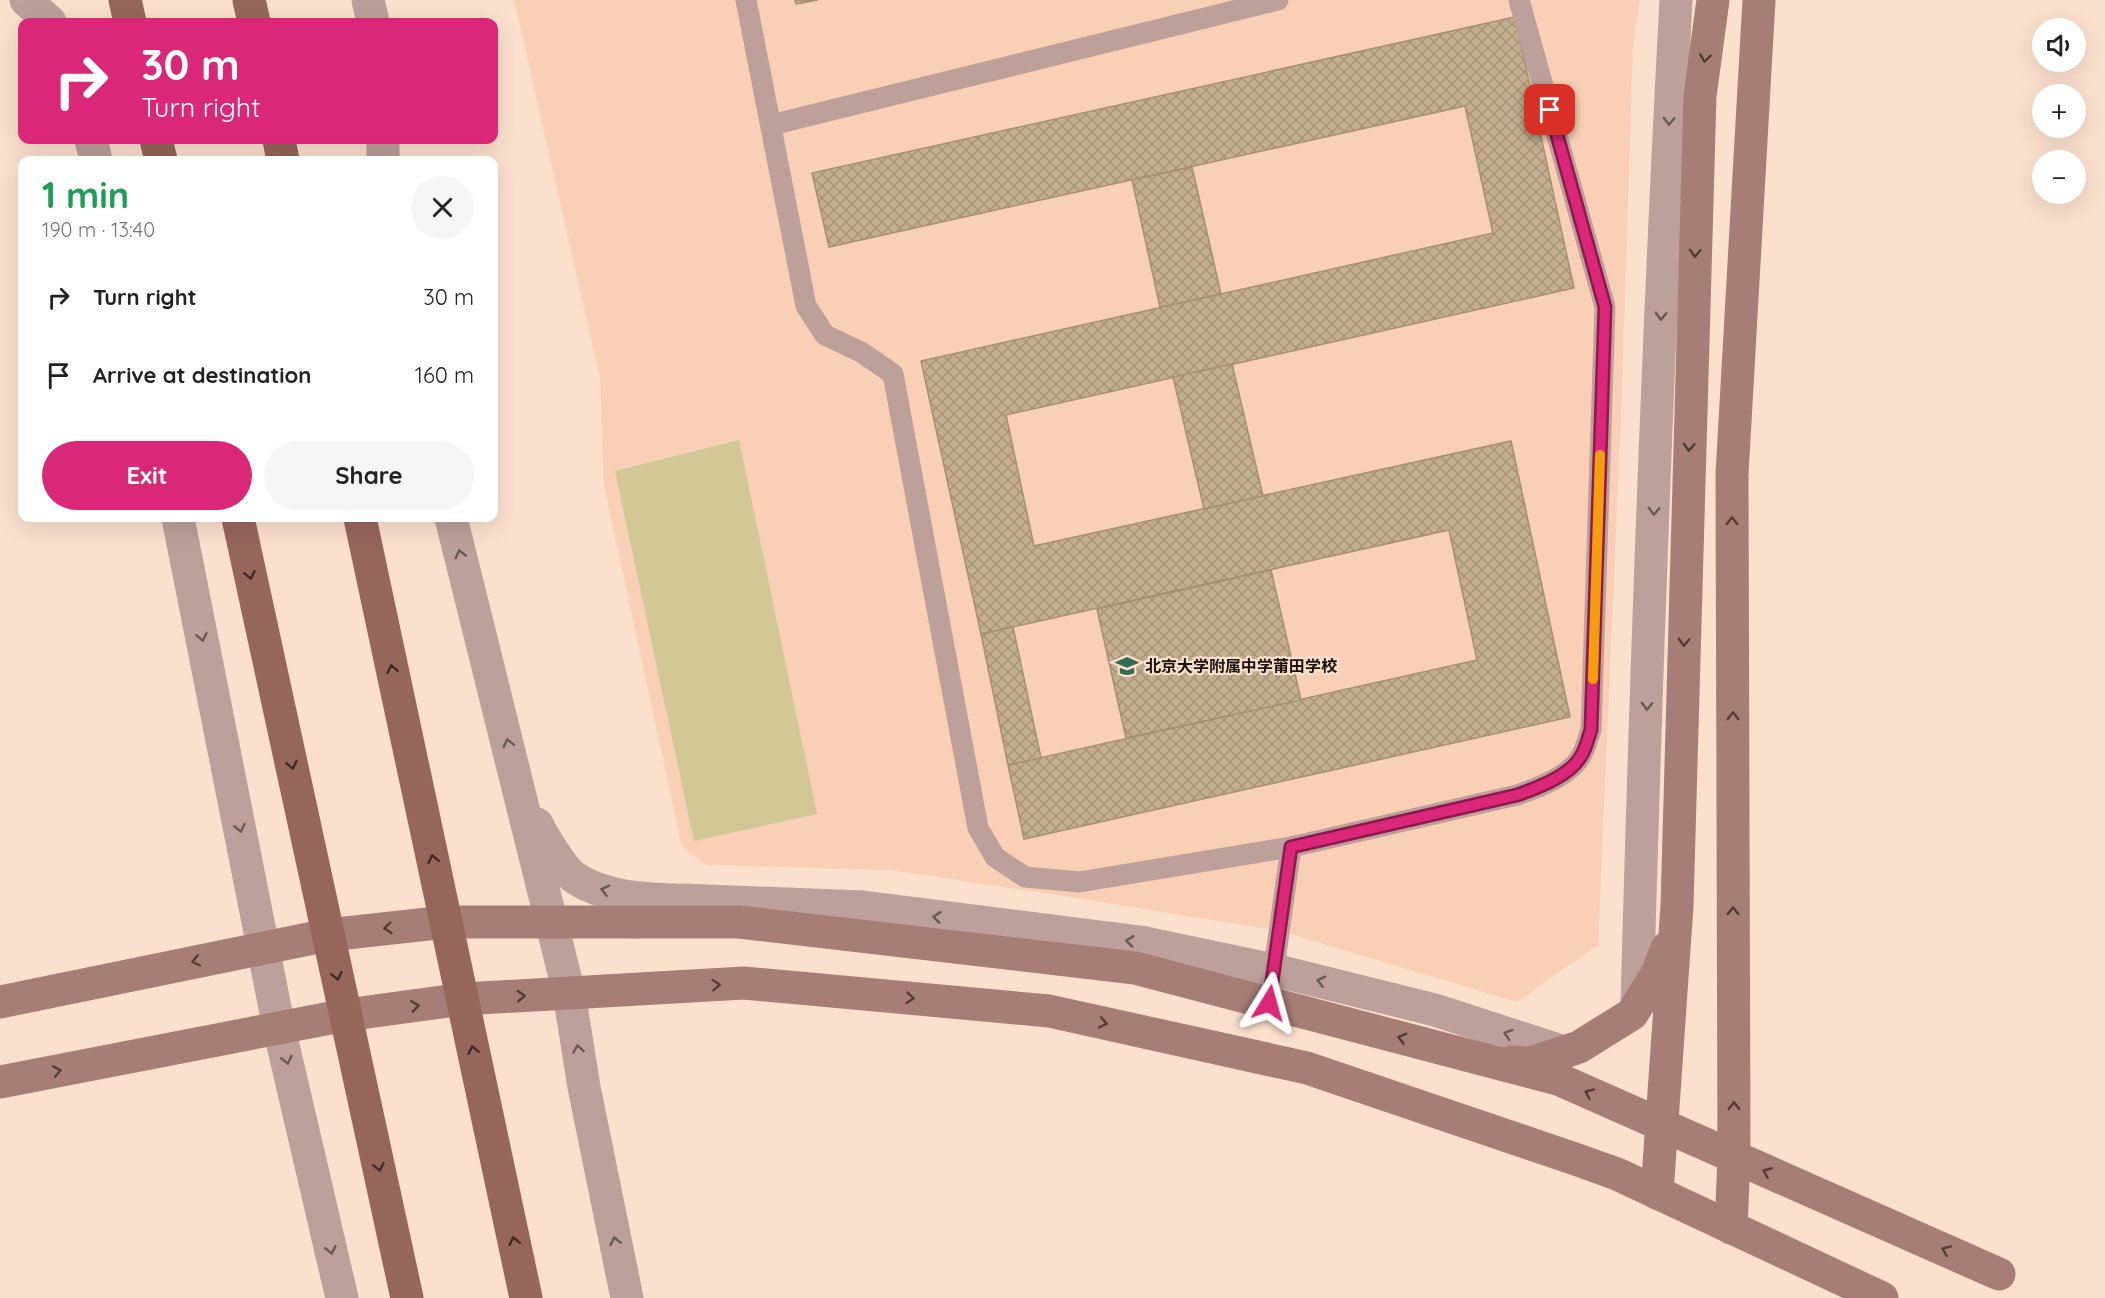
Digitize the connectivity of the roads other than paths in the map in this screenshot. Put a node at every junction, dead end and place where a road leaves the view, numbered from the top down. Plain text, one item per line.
1 (26, 0) edge
2 (125, 0) edge
3 (249, 0) edge
4 (368, 0) edge
5 (746, 0) edge
6 (1278, 0) edge
7 (1519, 0) edge
8 (1676, 0) edge
9 (1713, 0) edge
10 (1759, 0) edge
11 (46, 18) edge
12 (129, 18) edge
13 (253, 18) edge
14 (372, 18) edge
15 (771, 125) junction
16 (179, 522) edge
17 (239, 522) edge
18 (361, 522) edge
19 (452, 522) edge
20 (519, 786) junction
21 (1291, 847) junction
22 (683, 900) junction
23 (446, 922) junction
24 (553, 922) junction
25 (634, 922) junction
26 (1675, 924) junction
27 (328, 935) junction
28 (263, 948) junction
29 (1274, 970) junction
30 (569, 993) junction
31 (463, 999) junction
32 (0, 1002) edge
33 (1269, 1003) junction
34 (1637, 1005) junction
35 (346, 1015) junction
36 (279, 1028) junction
37 (1564, 1052) junction
38 (1488, 1061) junction
39 (0, 1082) edge
40 (1662, 1125) junction
41 (1734, 1157) junction
42 (1657, 1193) junction
43 (1731, 1228) junction
44 (1999, 1274) dead end
45 (342, 1298) edge
46 (408, 1298) edge
47 (526, 1298) edge
48 (627, 1298) edge
49 (1882, 1298) edge

1 - 11 street
2 - 12 main road
3 - 13 main road
4 - 14 street
5 - 15 lane
6 - 15 lane
7 - 21 lane
8 -> 34 street
9 -> 26 street
41 -> 10 street
15 - 21 lane
16 -> 28 street
17 -> 27 main road
23 -> 18 main road
20 -> 19 street
22 -> 20 street
20 - 24 street
21 - 29 lane
22 - 25 street
29 -> 22 street
23 - 24 street
23 -> 27 street
23 - 31 main road
24 - 25 street
24 - 30 street
25 - 33 street
26 - 34 street
26 - 40 street
27 - 28 street
27 -> 35 main road
28 -> 32 street
28 - 36 street
29 - 33 lane
37 -> 29 street
31 -> 30 street
30 -> 42 street
48 -> 30 street
35 -> 31 street
47 -> 31 main road
38 -> 33 street
34 - 37 street
35 - 36 street
35 -> 46 main road
39 -> 36 street
36 -> 45 street
37 - 38 street
40 -> 38 street
40 - 41 street
40 - 42 street
41 - 43 street
44 -> 41 street
42 - 43 street
43 - 49 street

